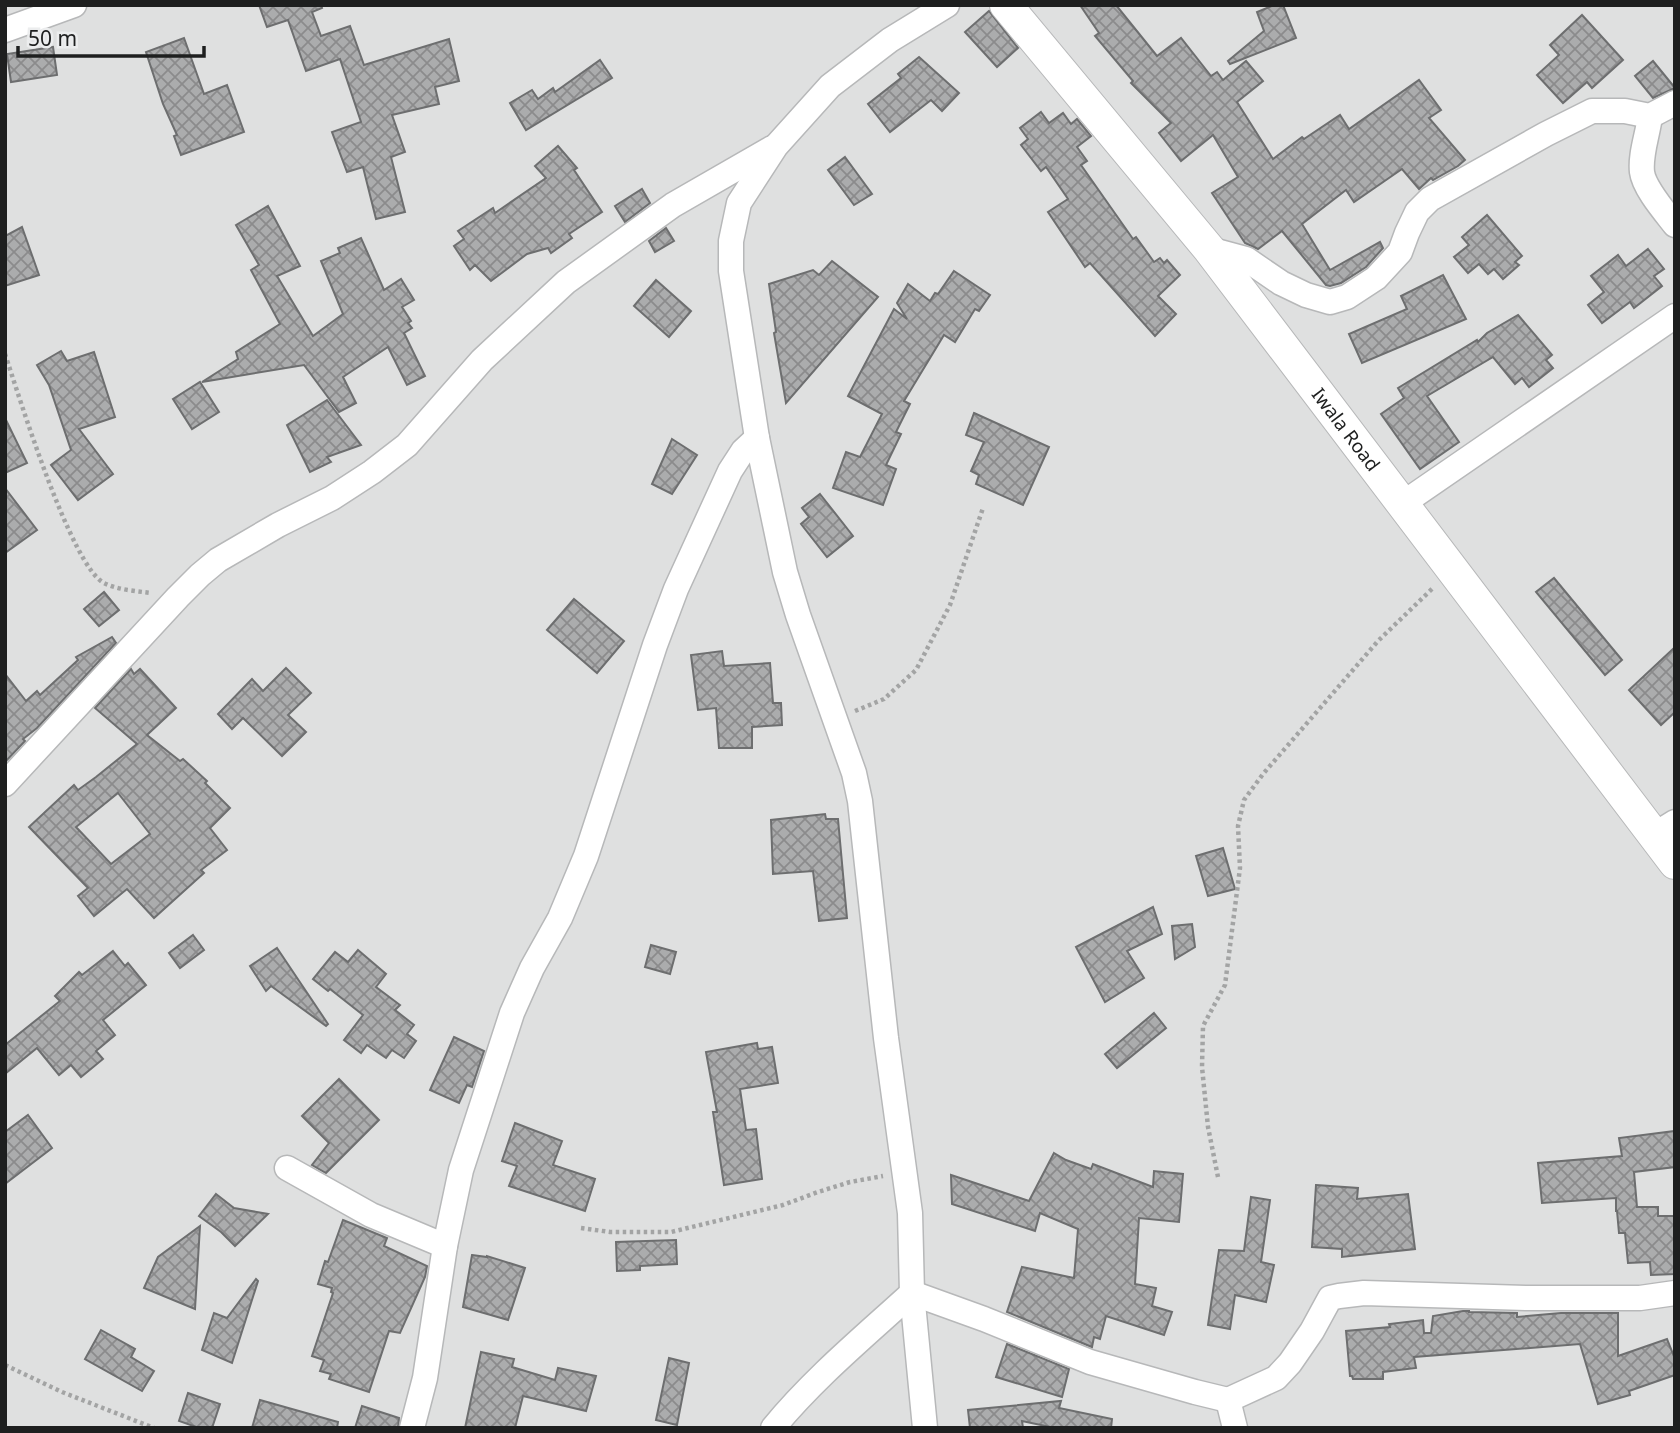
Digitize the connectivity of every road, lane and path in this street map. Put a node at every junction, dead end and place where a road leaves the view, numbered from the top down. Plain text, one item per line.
1 (74, 5) edge
2 (947, 5) edge
3 (1006, 5) edge
4 (5, 30) edge
5 (1675, 103) edge
6 (1650, 116) junction
7 (776, 146) junction
8 (1675, 225) edge
9 (1209, 248) junction
10 (1675, 316) edge
11 (5, 354) edge
12 (757, 438) junction
13 (1402, 504) junction
14 (983, 508) dead end
15 (1452, 569) junction
16 (178, 597) junction
17 (835, 720) junction
18 (5, 784) edge
19 (1665, 829) edge
20 (1675, 863) edge
21 (287, 1168) dead end
22 (904, 1171) junction
23 (1218, 1177) dead end
24 (581, 1228) dead end
25 (445, 1246) junction
26 (912, 1293) junction
27 (1675, 1293) edge
28 (5, 1365) edge
29 (1228, 1400) junction
30 (154, 1428) edge
31 (412, 1428) edge
32 (773, 1428) edge
33 (925, 1428) edge
34 (1235, 1428) edge

1 - 4 street
2 - 7 street
3 - 9 street, Iwala Road
5 - 6 street
6 - 8 street
6 - 9 street
7 - 12 street
7 - 16 street
9 - 13 street, Iwala Road
10 - 13 street
11 - 16 path
12 - 17 street
12 - 25 street
13 - 15 street, Iwala Road
14 - 17 path
15 - 19 street, Iwala Road
15 - 23 path
16 - 18 street
17 - 22 street
19 - 20 street, Iwala Road
21 - 25 street
22 - 24 path
22 - 26 street
25 - 31 street
26 - 29 street
26 - 32 street
26 - 33 street
27 - 29 street
28 - 30 path
29 - 34 street

